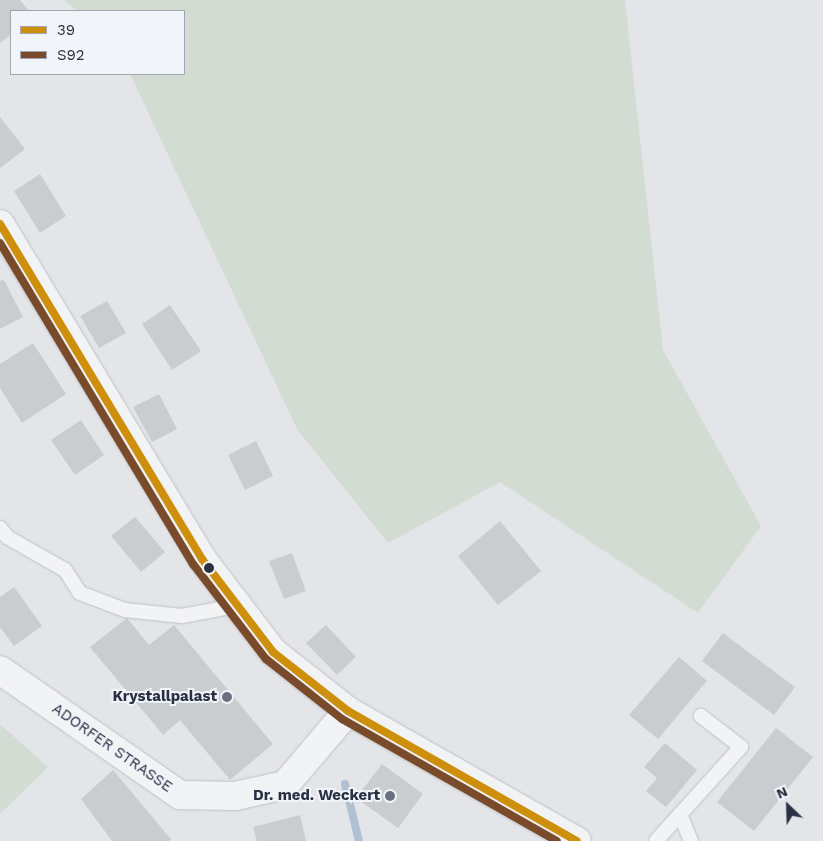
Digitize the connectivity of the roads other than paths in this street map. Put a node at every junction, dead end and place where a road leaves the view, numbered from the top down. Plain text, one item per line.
1 (0, 224) edge
2 (0, 528) edge
3 (236, 606) junction
4 (0, 670) edge
5 (348, 711) junction
6 (701, 716) dead end
7 (680, 814) junction
8 (576, 841) edge
9 (656, 841) edge
10 (691, 841) edge

1 - 3 street
2 - 3 lane
3 - 5 street
4 - 5 street, ADORFER STRASSE
5 - 8 street
6 - 7 lane
7 - 9 lane
7 - 10 lane

